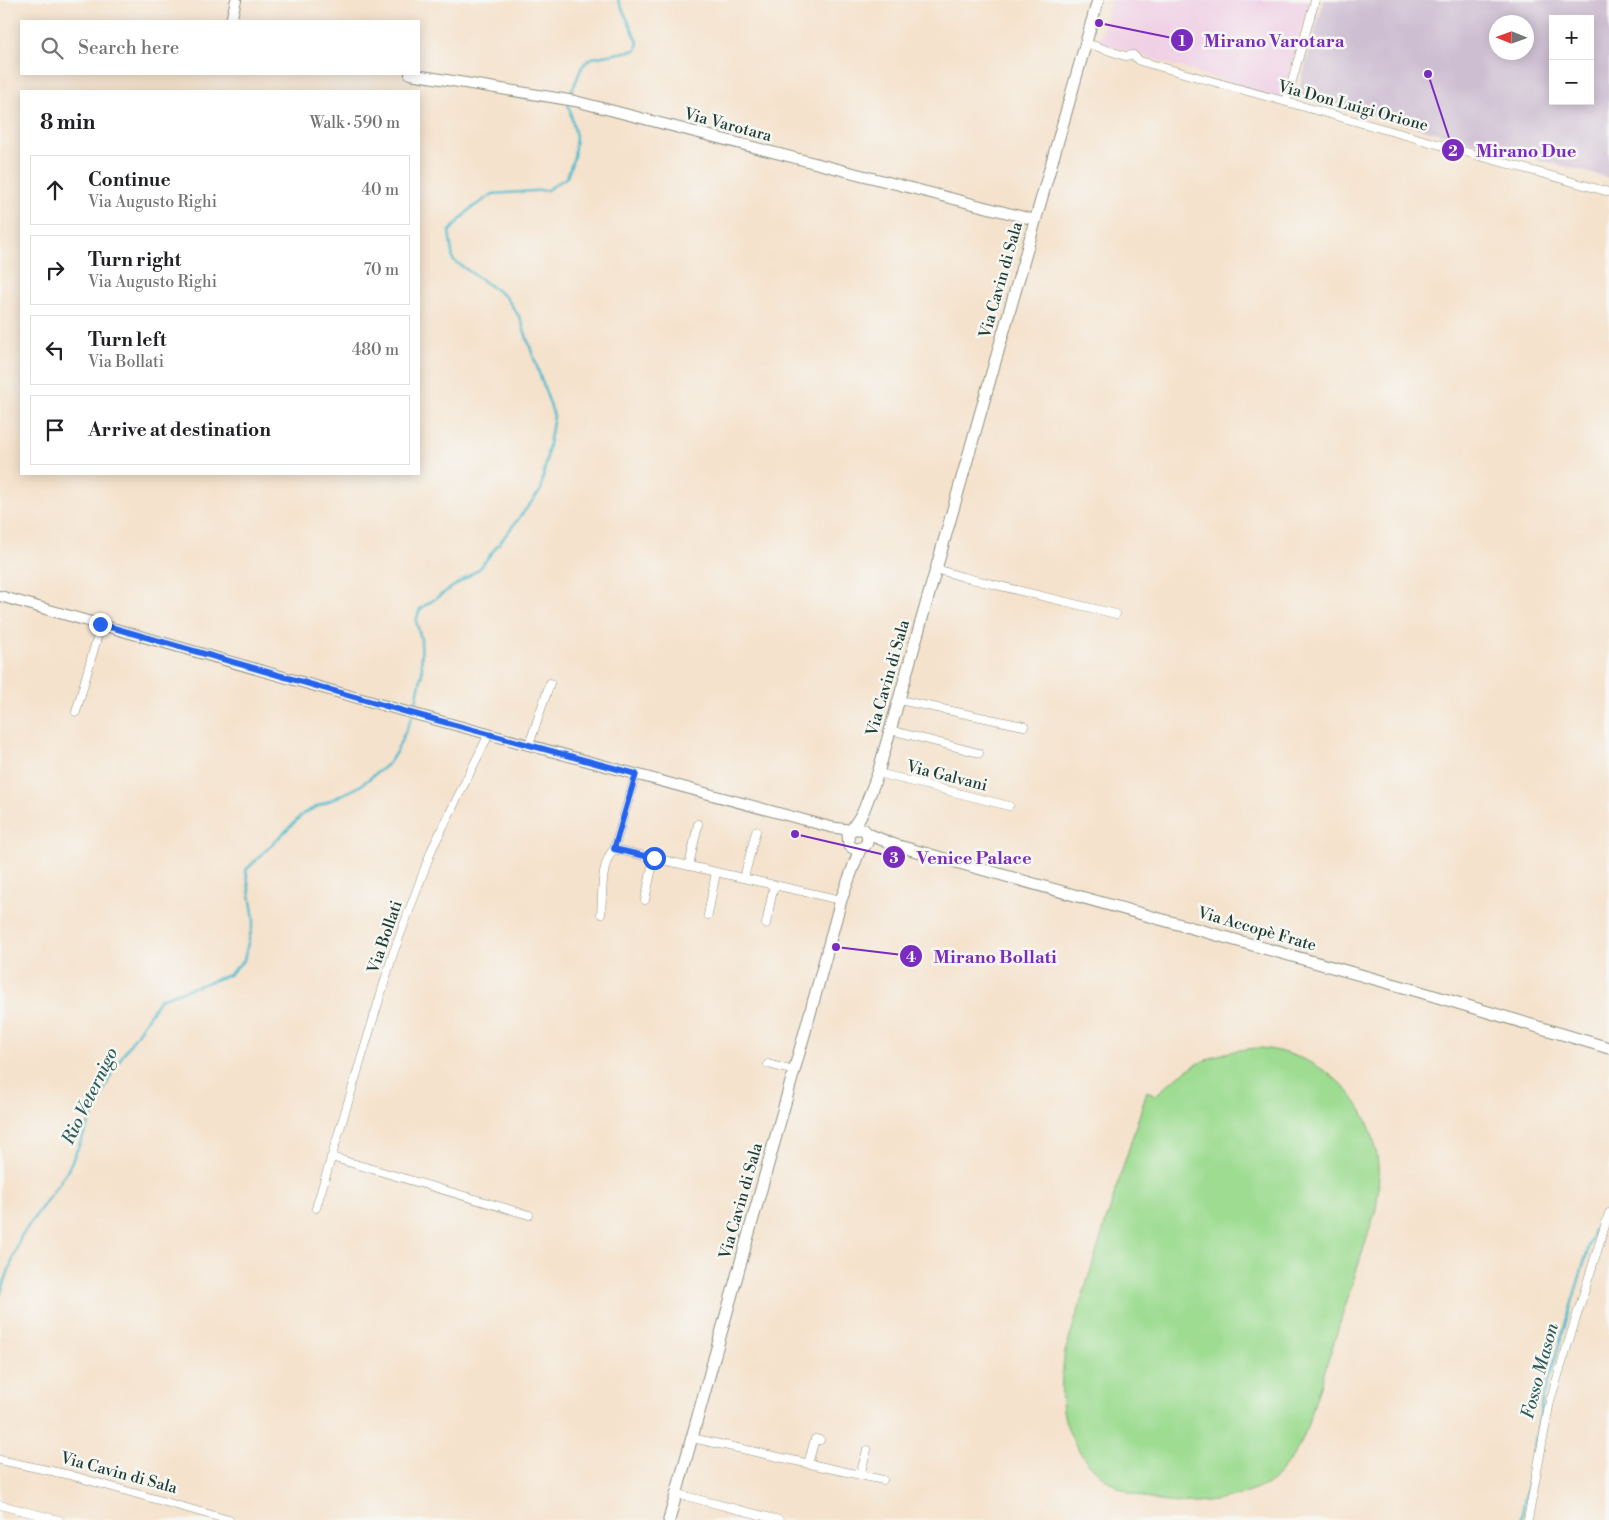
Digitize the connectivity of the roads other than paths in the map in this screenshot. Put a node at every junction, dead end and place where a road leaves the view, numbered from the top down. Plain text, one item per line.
1 (236, 0) edge
2 (1098, 0) edge
3 (1315, 0) edge
4 (231, 20) edge
5 (1092, 45) dead end
6 (416, 75) edge
7 (1286, 102) junction
8 (1609, 192) edge
9 (1035, 220) junction
10 (936, 568) junction
11 (0, 596) edge
12 (1116, 614) dead end
13 (100, 624) junction
14 (550, 683) dead end
15 (899, 700) junction
16 (76, 712) dead end
17 (1024, 726) dead end
18 (890, 730) junction
19 (489, 734) junction
20 (529, 745) junction
21 (979, 753) dead end
22 (878, 773) junction
23 (636, 774) junction
24 (870, 796) junction
25 (1009, 806) dead end
26 (698, 824) dead end
27 (830, 827) junction
28 (852, 829) junction
29 (756, 831) dead end
30 (859, 841) junction
31 (614, 849) junction
32 (654, 858) junction
33 (689, 866) junction
34 (716, 872) junction
35 (744, 878) junction
36 (774, 885) junction
37 (842, 895) junction
38 (645, 900) dead end
39 (601, 914) dead end
40 (708, 915) dead end
41 (766, 924) dead end
42 (1609, 1048) edge
43 (768, 1064) dead end
44 (794, 1071) junction
45 (331, 1158) junction
46 (316, 1208) dead end
47 (1609, 1213) edge
48 (529, 1215) dead end
49 (692, 1438) junction
50 (820, 1440) dead end
51 (867, 1450) dead end
52 (0, 1460) edge
53 (808, 1464) junction
54 (860, 1476) junction
55 (883, 1480) dead end
56 (676, 1494) junction
57 (0, 1505) edge
58 (59, 1520) edge
59 (229, 1520) edge
60 (669, 1520) edge
61 (780, 1520) edge
62 (1528, 1520) edge

1 - 4 street
2 - 9 main road, Via Cavin di Sala
3 - 7 street
5 - 7 street, Via Don Luigi Orione
6 - 9 street, Via Varotara
7 - 8 street, Via Don Luigi Orione
9 - 10 main road, Via Cavin di Sala
10 - 12 street
10 - 15 main road, Via Cavin di Sala
11 - 13 street
13 - 16 street
13 - 19 street
14 - 20 street
15 - 17 street
15 - 18 main road, Via Cavin di Sala
18 - 21 street
18 - 22 main road, Via Cavin di Sala
19 - 20 street
19 - 45 street, Via Bollati
20 - 23 street
22 - 24 main road, Via Cavin di Sala
22 - 25 street, Via Galvani
23 - 27 street
23 - 31 street
24 - 28 main road, Via Cavin di Sala
24 - 30 main road, Via Cavin di Sala
26 - 33 street
27 - 28 street
27 - 30 street
28 - 30 main road, Via Accopè Frate
29 - 35 street
30 - 37 main road, Via Cavin di Sala
30 - 42 main road, Via Accopè Frate
31 - 32 street
31 - 39 street
32 - 33 street
32 - 38 street
33 - 34 street
34 - 35 street
34 - 40 street
35 - 36 street
36 - 37 street
36 - 41 street
37 - 44 main road, Via Cavin di Sala
43 - 44 street
44 - 49 main road, Via Cavin di Sala
45 - 46 street, Via Bollati
45 - 48 street
47 - 62 street
49 - 53 street
49 - 56 main road, Via Cavin di Sala
50 - 53 street
51 - 54 street
52 - 59 street, Via Cavin di Sala
53 - 54 street
54 - 55 street
56 - 60 main road, Via Cavin di Sala
56 - 61 street
57 - 58 street

